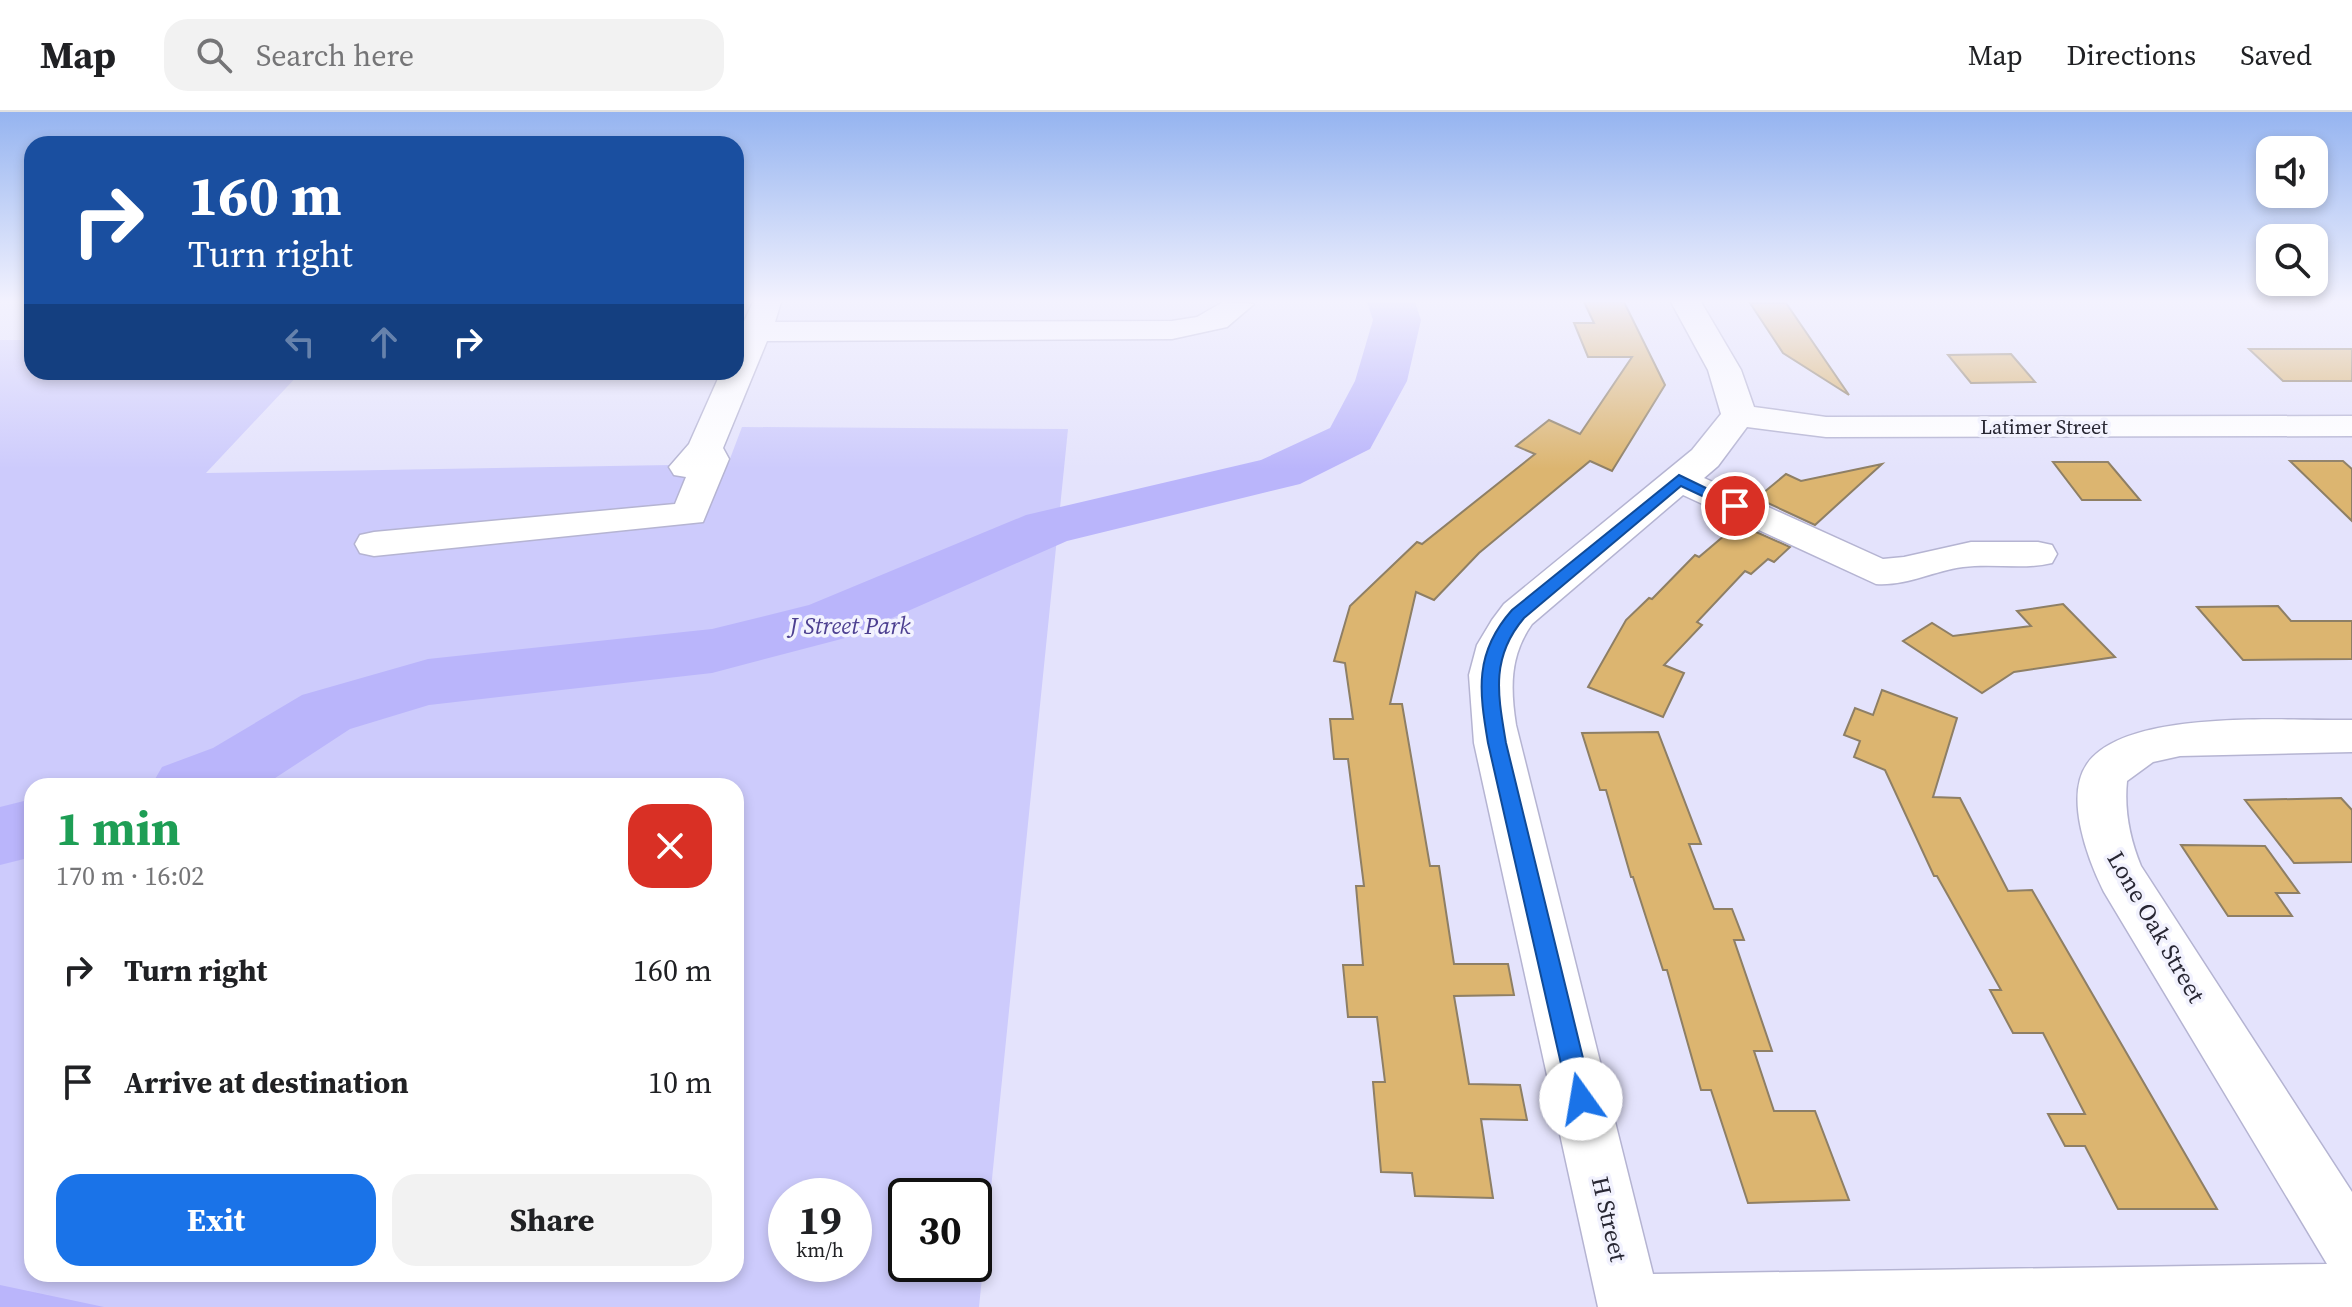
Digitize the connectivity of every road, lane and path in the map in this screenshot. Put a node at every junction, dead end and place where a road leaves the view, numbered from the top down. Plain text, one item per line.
1 (1718, 358) edge
2 (734, 380) edge
3 (1738, 415) junction
4 (2352, 426) edge
5 (1679, 480) junction
6 (374, 544) dead end
7 (2038, 554) dead end
8 (2352, 736) edge
9 (2352, 1247) edge
10 (2352, 1295) edge
11 (1630, 1306) edge

1 - 3 street
2 - 6 street
3 - 4 street, Latimer Street
3 - 5 street, H Street
5 - 7 street
5 - 11 street, H Street
8 - 9 street, Lone Oak Street
10 - 11 street

